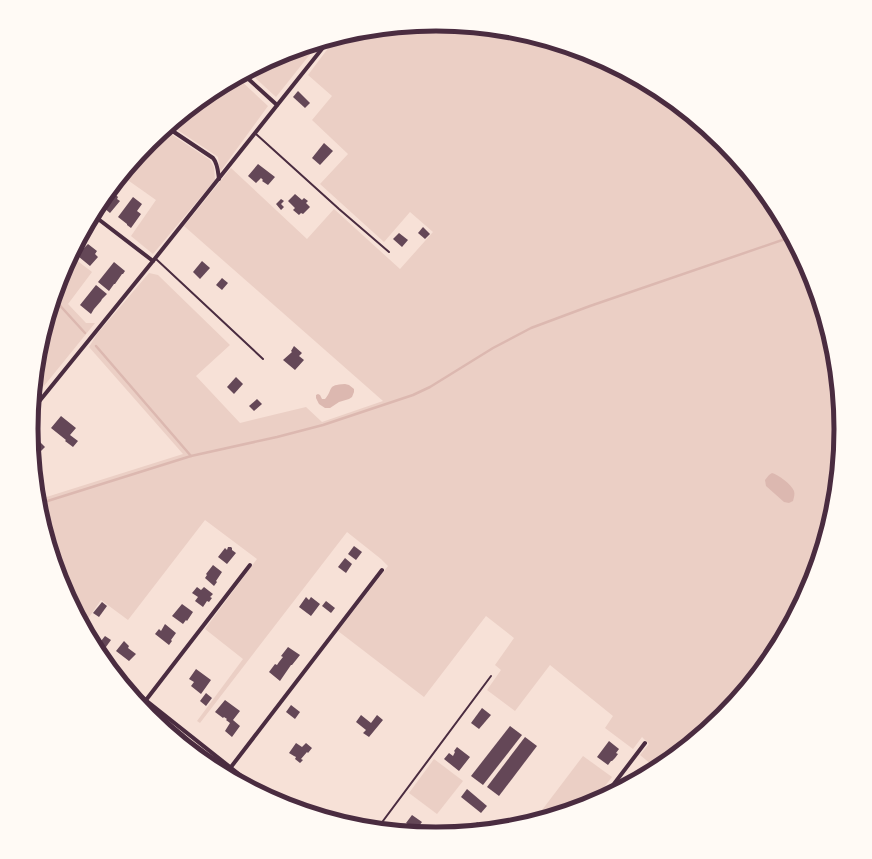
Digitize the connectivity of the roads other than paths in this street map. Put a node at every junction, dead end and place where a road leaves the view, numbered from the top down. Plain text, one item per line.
1 (323, 48) edge
2 (248, 78) edge
3 (277, 106) junction
4 (172, 131) edge
5 (255, 133) junction
6 (219, 179) junction
7 (98, 219) edge
8 (389, 252) dead end
9 (154, 260) junction
10 (263, 359) dead end
11 (38, 401) edge
12 (250, 565) dead end
13 (382, 570) dead end
14 (491, 676) dead end
15 (140, 696) edge
16 (147, 702) junction
17 (645, 743) dead end
18 (231, 767) junction
19 (245, 779) edge
20 (611, 787) edge
21 (380, 824) edge

1 - 3 street
2 - 3 street
3 - 5 street
4 - 6 street
5 - 6 street
5 - 8 lane
6 - 9 street
7 - 9 street
9 - 10 lane
9 - 11 street
12 - 16 street
13 - 18 street
14 - 21 lane
15 - 16 street
16 - 18 street
17 - 20 street
18 - 19 street

